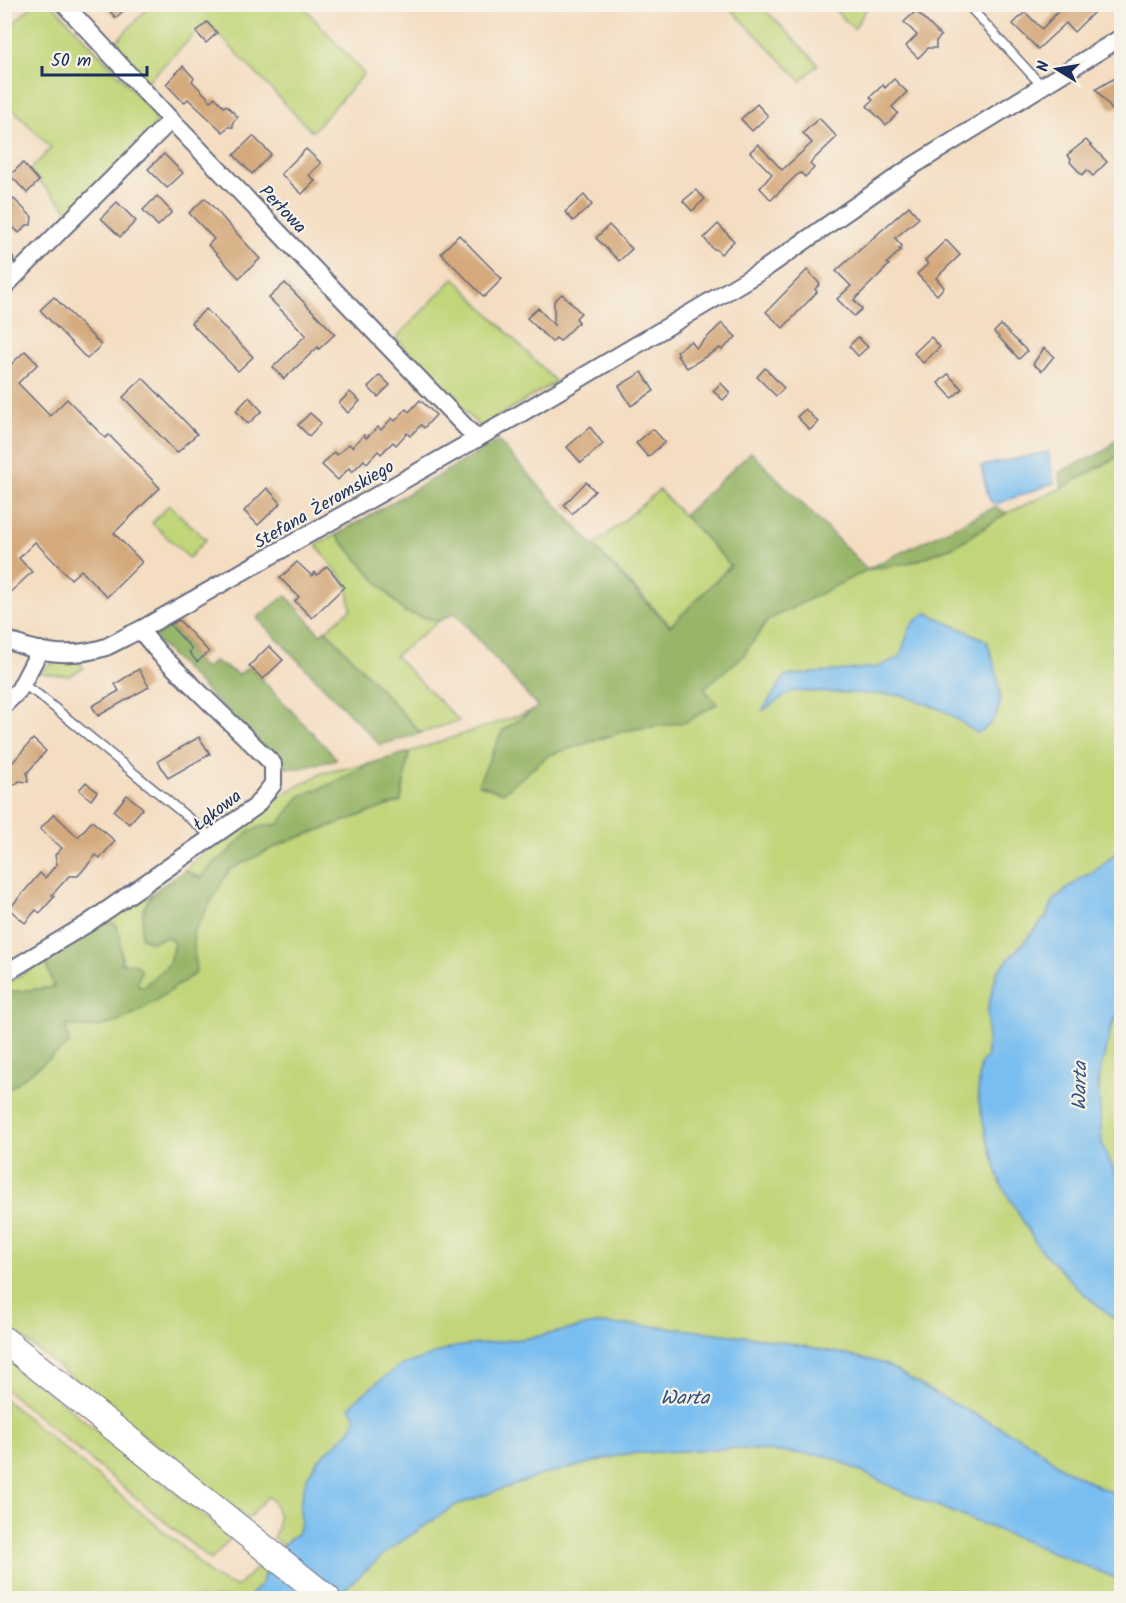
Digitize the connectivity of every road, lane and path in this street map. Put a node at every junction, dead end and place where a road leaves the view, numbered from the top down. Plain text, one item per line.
1 (64, 4) edge
2 (967, 4) edge
3 (1122, 37) edge
4 (1042, 86) junction
5 (171, 120) junction
6 (4, 259) edge
7 (8, 284) edge
8 (477, 439) junction
9 (140, 630) junction
10 (4, 638) edge
11 (40, 651) junction
12 (22, 684) junction
13 (4, 705) edge
14 (213, 838) junction
15 (4, 974) edge
16 (4, 1340) edge
17 (327, 1599) edge

1 - 5 street, Perłowa
2 - 4 lane
3 - 4 street, Stefana Żeromskiego
4 - 8 street, Stefana Żeromskiego
5 - 7 street
5 - 8 street, Perłowa
6 - 7 street
8 - 9 street, Stefana Żeromskiego
9 - 11 street, Stefana Żeromskiego
9 - 14 street, Łąkowa
10 - 11 street, Stefana Żeromskiego
11 - 12 street
12 - 13 street
12 - 14 lane
14 - 15 street, Łąkowa
16 - 17 main road

